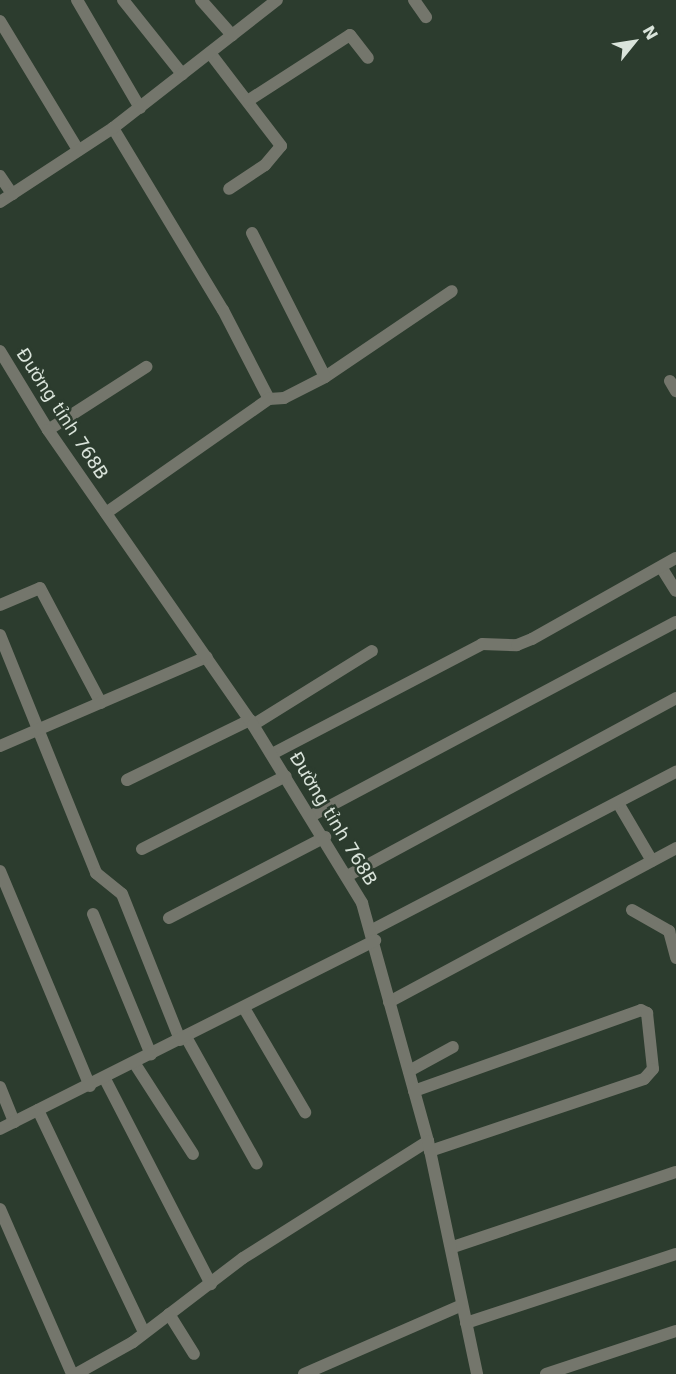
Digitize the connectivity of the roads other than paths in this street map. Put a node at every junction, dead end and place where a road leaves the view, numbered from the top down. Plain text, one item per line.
1 (77, 0) edge
2 (123, 0) edge
3 (201, 0) edge
4 (277, 0) edge
5 (414, 0) edge
6 (426, 17) dead end
7 (0, 21) edge
8 (232, 35) junction
9 (210, 53) junction
10 (368, 58) dead end
11 (182, 74) junction
12 (249, 100) junction
13 (140, 108) junction
14 (112, 128) junction
15 (78, 150) junction
16 (0, 176) edge
17 (229, 189) dead end
18 (12, 194) junction
19 (0, 202) edge
20 (252, 233) dead end
21 (452, 291) dead end
22 (0, 351) edge
23 (146, 367) dead end
24 (326, 376) junction
25 (269, 399) junction
26 (48, 430) junction
27 (106, 513) junction
28 (676, 558) edge
29 (661, 567) junction
30 (676, 591) edge
31 (0, 605) edge
32 (676, 622) edge
33 (0, 635) edge
34 (372, 651) dead end
35 (207, 657) junction
36 (676, 698) edge
37 (101, 703) junction
38 (670, 706) edge
39 (252, 722) junction
40 (39, 729) junction
41 (0, 746) edge
42 (272, 754) junction
43 (676, 772) edge
44 (286, 776) junction
45 (127, 780) dead end
46 (618, 802) junction
47 (311, 816) junction
48 (325, 837) junction
49 (676, 848) edge
50 (142, 849) dead end
51 (652, 861) junction
52 (0, 871) edge
53 (349, 875) junction
54 (632, 910) dead end
55 (93, 914) dead end
56 (169, 918) dead end
57 (373, 935) junction
58 (676, 958) edge
59 (389, 1002) junction
60 (244, 1008) junction
61 (183, 1039) junction
62 (453, 1047) dead end
63 (151, 1055) junction
64 (135, 1064) junction
65 (408, 1071) junction
66 (105, 1079) junction
67 (90, 1086) junction
68 (0, 1087) edge
69 (414, 1091) junction
70 (38, 1110) junction
71 (305, 1112) dead end
72 (14, 1122) junction
73 (0, 1129) edge
74 (429, 1146) junction
75 (193, 1154) dead end
76 (257, 1164) dead end
77 (676, 1172) edge
78 (0, 1209) edge
79 (453, 1247) junction
80 (676, 1254) edge
81 (211, 1284) junction
82 (462, 1305) junction
83 (169, 1314) junction
84 (466, 1323) junction
85 (676, 1331) edge
86 (144, 1332) junction
87 (194, 1354) dead end
88 (74, 1374) edge
89 (304, 1374) edge
90 (477, 1374) edge
91 (546, 1374) edge

1 - 13 street
2 - 11 street
3 - 8 street
4 - 8 street
5 - 6 street
7 - 15 street
8 - 9 street
9 - 11 street
9 - 12 street
10 - 12 street
11 - 13 street
12 - 17 street
13 - 14 street
14 - 15 street
14 - 25 street
15 - 18 street
16 - 18 street
18 - 19 street
20 - 24 street
21 - 24 street
22 - 26 street, Đường tỉnh 768B
23 - 26 street
24 - 25 street
25 - 27 street
26 - 27 street, Đường tỉnh 768B
27 - 35 street, Đường tỉnh 768B
28 - 29 street
29 - 30 street
29 - 42 street
31 - 37 street
32 - 47 street
33 - 40 street
34 - 39 street
35 - 37 street
35 - 39 street, Đường tỉnh 768B
36 - 38 street
37 - 40 street
38 - 53 street
39 - 42 street, Đường tỉnh 768B
39 - 45 street
40 - 41 street
40 - 61 street
42 - 44 street, Đường tỉnh 768B
43 - 46 street
44 - 47 street, Đường tỉnh 768B
44 - 50 street
46 - 51 street
46 - 57 street
47 - 48 street, Đường tỉnh 768B
48 - 53 street, Đường tỉnh 768B
48 - 56 street
49 - 51 street
51 - 59 street
52 - 67 street
53 - 57 street, Đường tỉnh 768B
54 - 58 street
55 - 63 street
57 - 59 street, Đường tỉnh 768B
57 - 60 street
59 - 65 street, Đường tỉnh 768B
60 - 61 street
60 - 71 street
61 - 63 street
61 - 76 street
62 - 65 street
63 - 64 street
64 - 66 street
64 - 75 street
65 - 69 street, Đường tỉnh 768B
66 - 67 street
66 - 81 street
67 - 70 street
68 - 72 street
69 - 74 street, Đường tỉnh 768B
69 - 74 street
70 - 72 street
70 - 86 street
72 - 73 street
74 - 79 street, Đường tỉnh 768B
74 - 81 street
77 - 79 street
78 - 88 street
79 - 82 street, Đường tỉnh 768B
80 - 84 street
81 - 83 street
82 - 84 street, Đường tỉnh 768B
82 - 89 street
83 - 86 street
83 - 87 street
84 - 90 street, Đường tỉnh 768B
85 - 91 street
86 - 88 street

